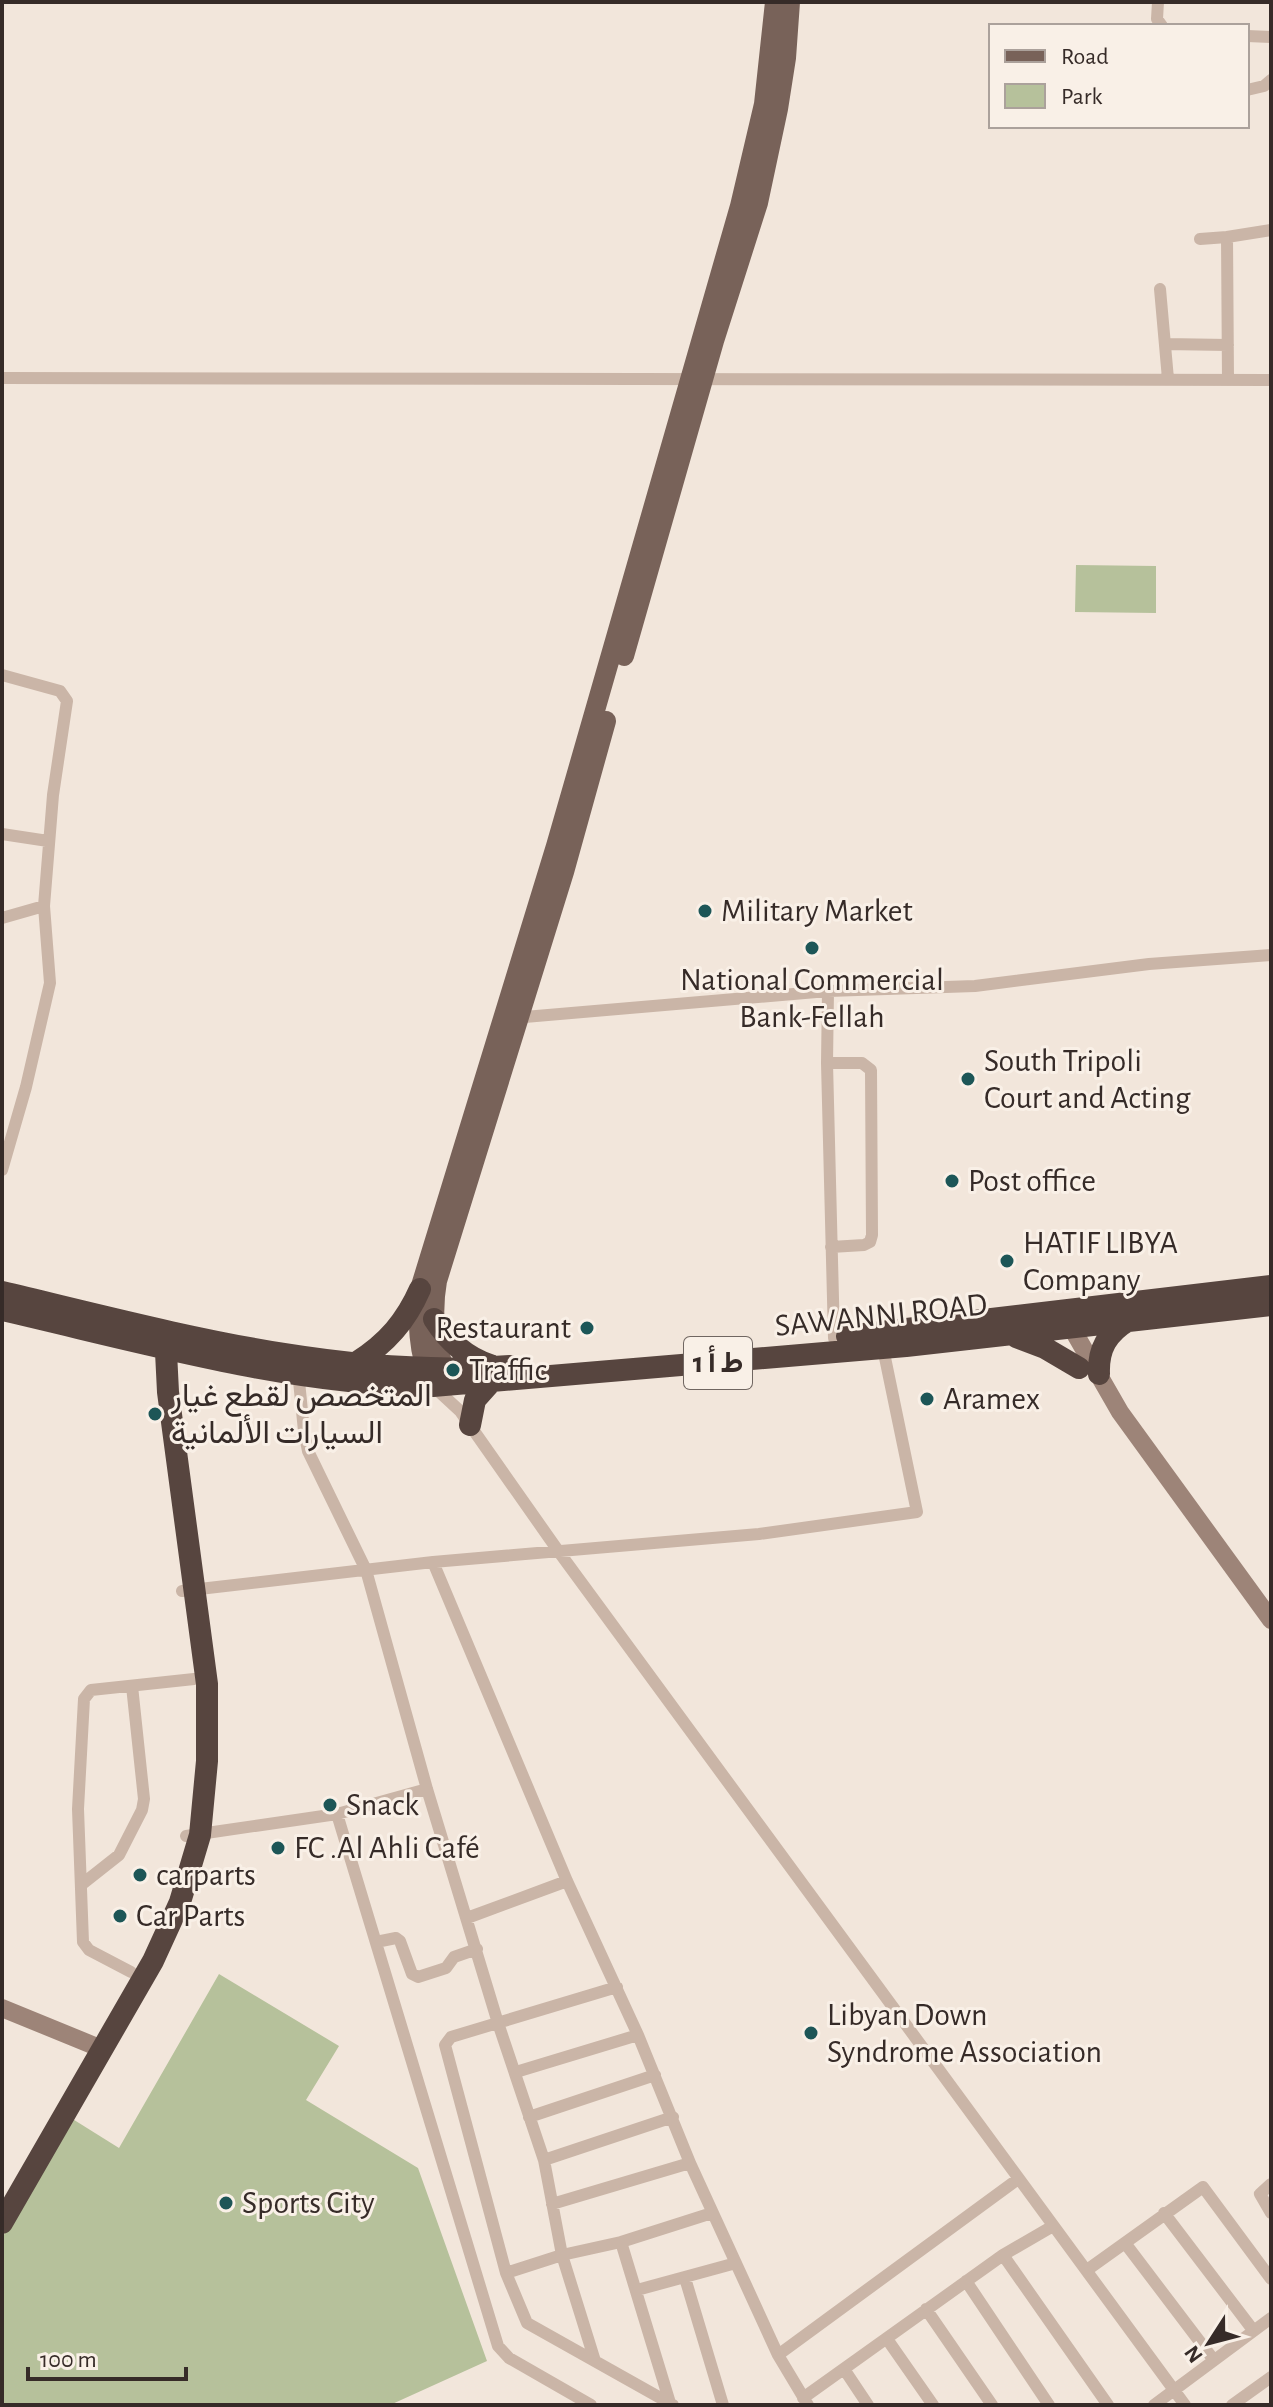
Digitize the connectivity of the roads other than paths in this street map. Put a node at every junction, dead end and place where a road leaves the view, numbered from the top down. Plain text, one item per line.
1 (775, 2) edge
2 (790, 2) edge
3 (1158, 2) edge
4 (1161, 24) edge
5 (1249, 36) edge
6 (1271, 37) edge
7 (1271, 80) edge
8 (1249, 90) edge
9 (1271, 230) edge
10 (1227, 237) junction
11 (1200, 239) dead end
12 (1160, 289) dead end
13 (1165, 344) junction
14 (1228, 345) junction
15 (2, 378) edge
16 (697, 378) junction
17 (1168, 379) junction
18 (1228, 379) junction
19 (1271, 380) edge
20 (2, 675) edge
21 (2, 834) edge
22 (48, 841) junction
23 (44, 906) junction
24 (2, 918) edge
25 (1271, 955) edge
26 (828, 991) junction
27 (511, 1018) junction
28 (827, 1063) junction
29 (2, 1170) edge
30 (831, 1247) junction
31 (1271, 1286) edge
32 (420, 1289) junction
33 (2, 1292) edge
34 (1271, 1305) edge
35 (2, 1310) edge
36 (434, 1319) junction
37 (1129, 1320) junction
38 (1060, 1321) junction
39 (1007, 1334) junction
40 (157, 1337) junction
41 (834, 1338) junction
42 (883, 1348) junction
43 (357, 1362) junction
44 (298, 1366) junction
45 (1089, 1371) junction
46 (494, 1374) junction
47 (438, 1377) junction
48 (465, 1418) junction
49 (559, 1552) junction
50 (433, 1562) junction
51 (366, 1570) junction
52 (189, 1590) junction
53 (1271, 1620) edge
54 (194, 1679) junction
55 (132, 1686) junction
56 (427, 1789) junction
57 (337, 1814) junction
58 (193, 1835) junction
59 (567, 1881) junction
60 (81, 1885) junction
61 (467, 1918) junction
62 (376, 1942) junction
63 (477, 1949) junction
64 (131, 1972) junction
65 (617, 1987) junction
66 (2, 2008) edge
67 (498, 2023) junction
68 (638, 2035) junction
69 (96, 2046) junction
70 (516, 2072) junction
71 (655, 2075) junction
72 (529, 2117) junction
73 (673, 2117) junction
74 (544, 2160) junction
75 (690, 2163) junction
76 (1018, 2179) junction
77 (1271, 2184) edge
78 (2, 2194) edge
79 (552, 2204) junction
80 (712, 2213) junction
81 (1164, 2213) junction
82 (1271, 2213) edge
83 (2, 2223) edge
84 (1053, 2226) junction
85 (621, 2242) junction
86 (1125, 2243) junction
87 (562, 2255) junction
88 (1003, 2255) junction
89 (736, 2263) junction
90 (1087, 2270) junction
91 (506, 2273) junction
92 (685, 2278) junction
93 (1271, 2279) edge
94 (966, 2281) junction
95 (637, 2290) junction
96 (926, 2309) junction
97 (1271, 2318) edge
98 (1253, 2330) junction
99 (887, 2339) junction
100 (778, 2355) junction
101 (1213, 2359) junction
102 (595, 2361) junction
103 (844, 2369) junction
104 (1271, 2377) edge
105 (1174, 2390) junction
106 (806, 2401) edge
107 (672, 2404) edge
108 (591, 2405) edge
109 (723, 2405) edge
110 (868, 2405) edge
111 (933, 2405) edge
112 (992, 2405) edge
113 (1049, 2405) edge
114 (1108, 2405) edge
115 (1154, 2405) edge
116 (1185, 2405) edge
117 (1232, 2405) edge

1 - 16 main road
2 - 16 main road
3 - 4 street
5 - 6 street
7 - 8 street
9 - 10 street
10 - 11 street
10 - 14 street
12 - 13 street
13 - 14 street
13 - 17 street
14 - 18 street
15 - 16 street
16 - 17 street
16 - 27 main road
17 - 18 street
18 - 19 street
20 - 22 street
21 - 22 street
22 - 23 street
23 - 24 street
23 - 29 street
25 - 26 street
26 - 27 street
26 - 28 street
27 - 32 main road
27 - 36 main road
28 - 30 street
28 - 30 street
30 - 41 street
31 - 38 highway, SAWANNI ROAD / ط أ 1
32 - 43 highway
32 - 47 main road
33 - 40 highway
34 - 37 highway, SAWANNI ROAD / ط أ 1
35 - 40 highway
36 - 46 highway
36 - 47 main road
37 - 38 highway, SAWANNI ROAD / ط أ 1
37 - 45 highway
38 - 39 highway, SAWANNI ROAD / ط أ 1
38 - 41 highway, SAWANNI ROAD
38 - 45 street
39 - 42 highway, SAWANNI ROAD / ط أ 1
39 - 45 highway
40 - 44 highway, SAWANNI ROAD / ط أ 1
40 - 52 highway
41 - 46 highway, SAWANNI ROAD
42 - 46 highway, SAWANNI ROAD / ط أ 1
42 - 49 street
43 - 44 highway, SAWANNI ROAD
43 - 47 highway, SAWANNI ROAD
44 - 47 highway, SAWANNI ROAD / ط أ 1
44 - 51 street
45 - 53 street
46 - 47 highway, SAWANNI ROAD / ط أ 1
46 - 48 highway
47 - 48 street
48 - 49 street
49 - 50 street
49 - 76 street
50 - 51 street
50 - 59 street
51 - 52 street
51 - 56 street
52 - 54 highway
52 - 58 highway
54 - 55 street
54 - 58 highway
55 - 60 street
55 - 60 street
56 - 57 street
56 - 61 street
57 - 58 street
57 - 62 street
58 - 64 highway
58 - 69 highway
59 - 61 street
59 - 65 street
60 - 64 street
61 - 63 street
62 - 63 street
62 - 108 street
63 - 67 street
64 - 69 highway
65 - 67 street
65 - 68 street
66 - 69 street
67 - 70 street
67 - 91 street
68 - 70 street
68 - 71 street
69 - 78 highway
69 - 83 highway
70 - 72 street
71 - 72 street
71 - 73 street
72 - 74 street
73 - 74 street
73 - 75 street
74 - 79 street
75 - 79 street
75 - 80 street
76 - 84 street
76 - 100 street
77 - 82 street
79 - 87 street
80 - 85 street
80 - 89 street
81 - 86 street
81 - 93 street
81 - 98 street
84 - 88 street
84 - 90 street
85 - 87 street
85 - 95 street
86 - 90 street
86 - 101 street
87 - 91 street
87 - 102 street
88 - 94 street
88 - 114 street
89 - 92 street
89 - 100 street
90 - 105 street
91 - 102 street
92 - 95 street
92 - 109 street
94 - 96 street
94 - 113 street
95 - 107 street
96 - 99 street
96 - 112 street
97 - 98 street
98 - 101 street
99 - 103 street
99 - 111 street
100 - 106 street
101 - 105 street
102 - 107 street
103 - 106 street
103 - 110 street
104 - 117 street
105 - 115 street
105 - 116 street

